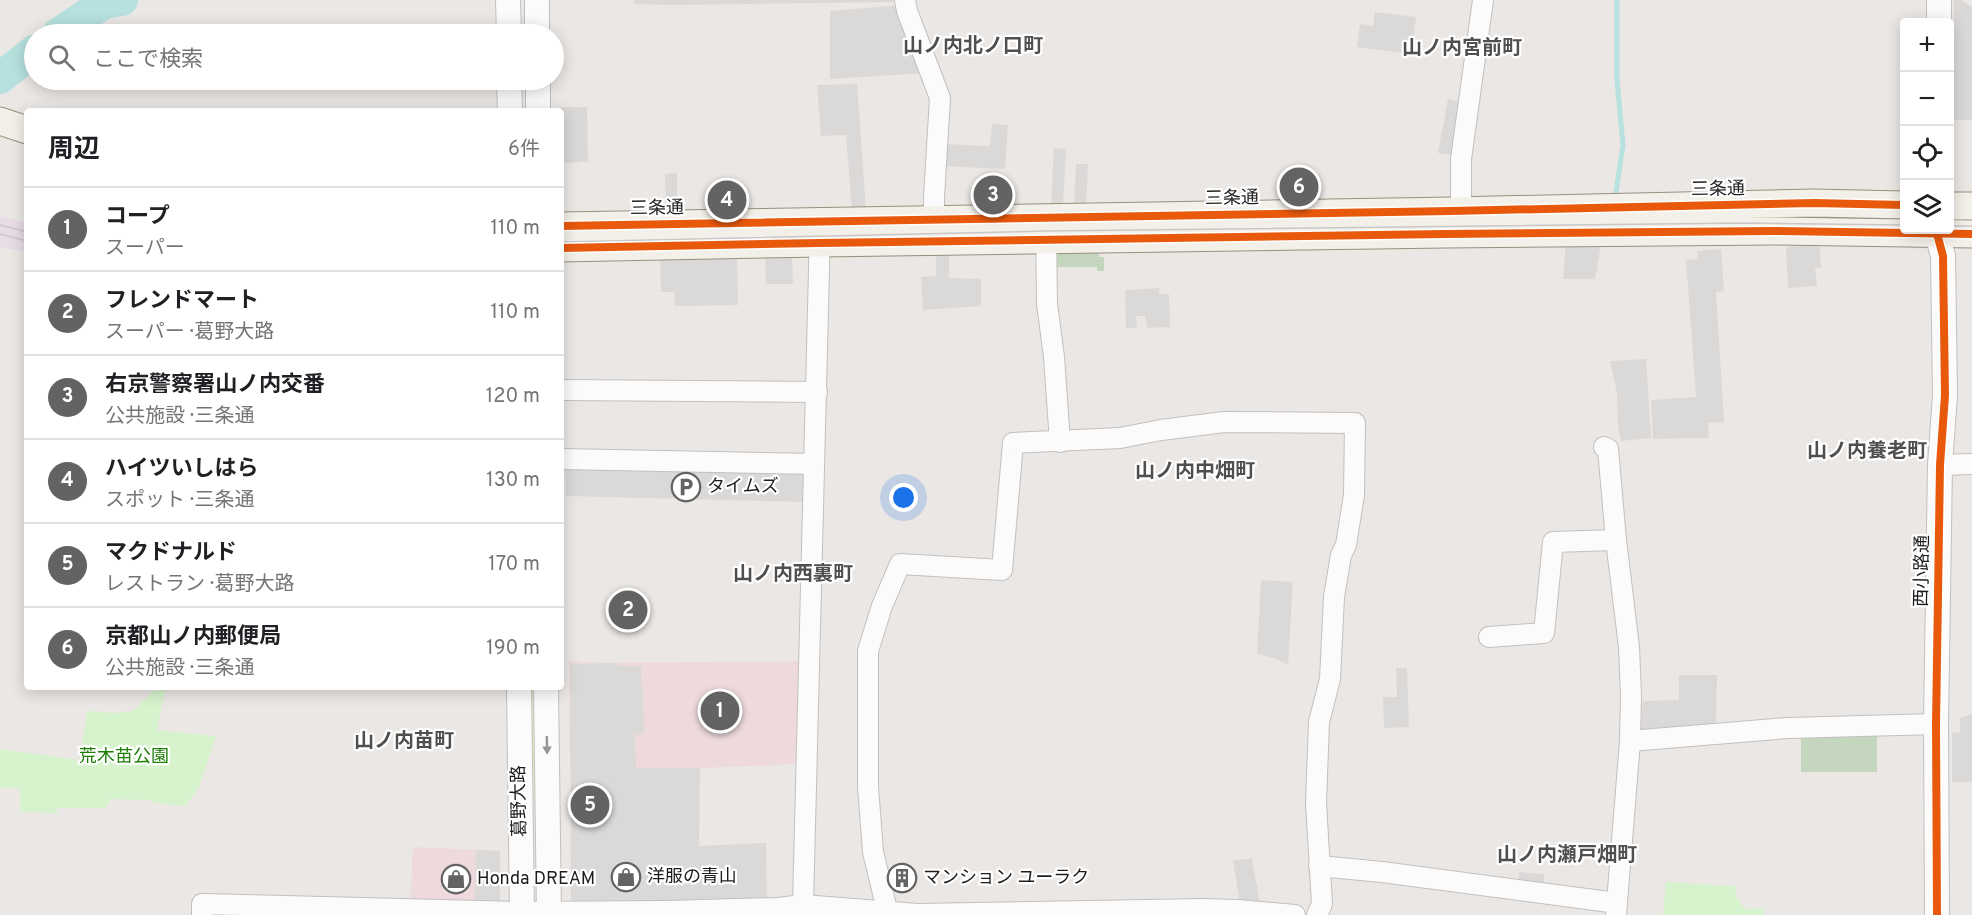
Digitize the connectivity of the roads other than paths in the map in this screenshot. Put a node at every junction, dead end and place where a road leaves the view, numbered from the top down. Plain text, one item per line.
1 (508, 0) edge
2 (537, 0) edge
3 (905, 0) edge
4 (1483, 0) edge
5 (1940, 0) edge
6 (1939, 18) edge
7 (509, 24) edge
8 (537, 24) edge
9 (509, 90) edge
10 (538, 90) edge
11 (510, 108) edge
12 (538, 108) edge
13 (0, 121) edge
14 (24, 129) edge
15 (1900, 205) edge
16 (1954, 206) edge
17 (1972, 206) edge
18 (1461, 211) junction
19 (934, 219) junction
20 (564, 225) edge
21 (1046, 229) junction
22 (1900, 231) edge
23 (820, 232) junction
24 (1954, 232) edge
25 (1937, 234) edge
26 (1972, 234) edge
27 (564, 248) edge
28 (564, 390) edge
29 (817, 392) junction
30 (1060, 442) junction
31 (1604, 447) dead end
32 (564, 459) edge
33 (814, 464) junction
34 (1972, 464) edge
35 (1940, 465) junction
36 (1616, 540) junction
37 (1489, 637) dead end
38 (519, 690) edge
39 (546, 690) edge
40 (1936, 724) junction
41 (1630, 741) junction
42 (521, 815) junction
43 (548, 816) junction
44 (1319, 866) junction
45 (803, 905) junction
46 (1616, 909) edge
47 (887, 910) junction
48 (522, 913) edge
49 (549, 913) edge
50 (202, 915) edge
51 (917, 915) edge
52 (1295, 915) edge
53 (1317, 915) edge
54 (1937, 915) edge

1 - 7 street
2 - 8 street
3 - 19 street
4 - 18 street
5 - 6 street
9 - 11 street
10 - 12 street
13 - 14 main road
15 - 18 main road, 三条通
16 - 17 main road
18 - 21 main road, 三条通
19 - 21 main road, 三条通
19 - 23 main road, 三条通
20 - 23 main road, 三条通
21 - 22 main road, 三条通
21 - 23 main road, 三条通
21 - 30 street
23 - 27 main road, 三条通
23 - 29 street
24 - 26 main road, 三条通
25 - 35 street, 西小路通
28 - 29 street
29 - 33 street
30 - 44 street
30 - 47 street
31 - 36 street
32 - 33 street
33 - 45 street
34 - 35 street
35 - 40 street, 西小路通
36 - 37 street
36 - 41 street
38 - 42 street, 葛野大路
39 -> 43 street, 葛野大路
40 - 41 street
40 - 54 street, 西小路通
41 - 46 street
42 - 43 street
42 - 48 street, 葛野大路
43 - 49 street, 葛野大路
44 - 46 street
44 - 53 street
45 - 47 street
45 - 49 street
47 - 51 street
48 - 49 street
48 - 50 street
51 - 52 street

